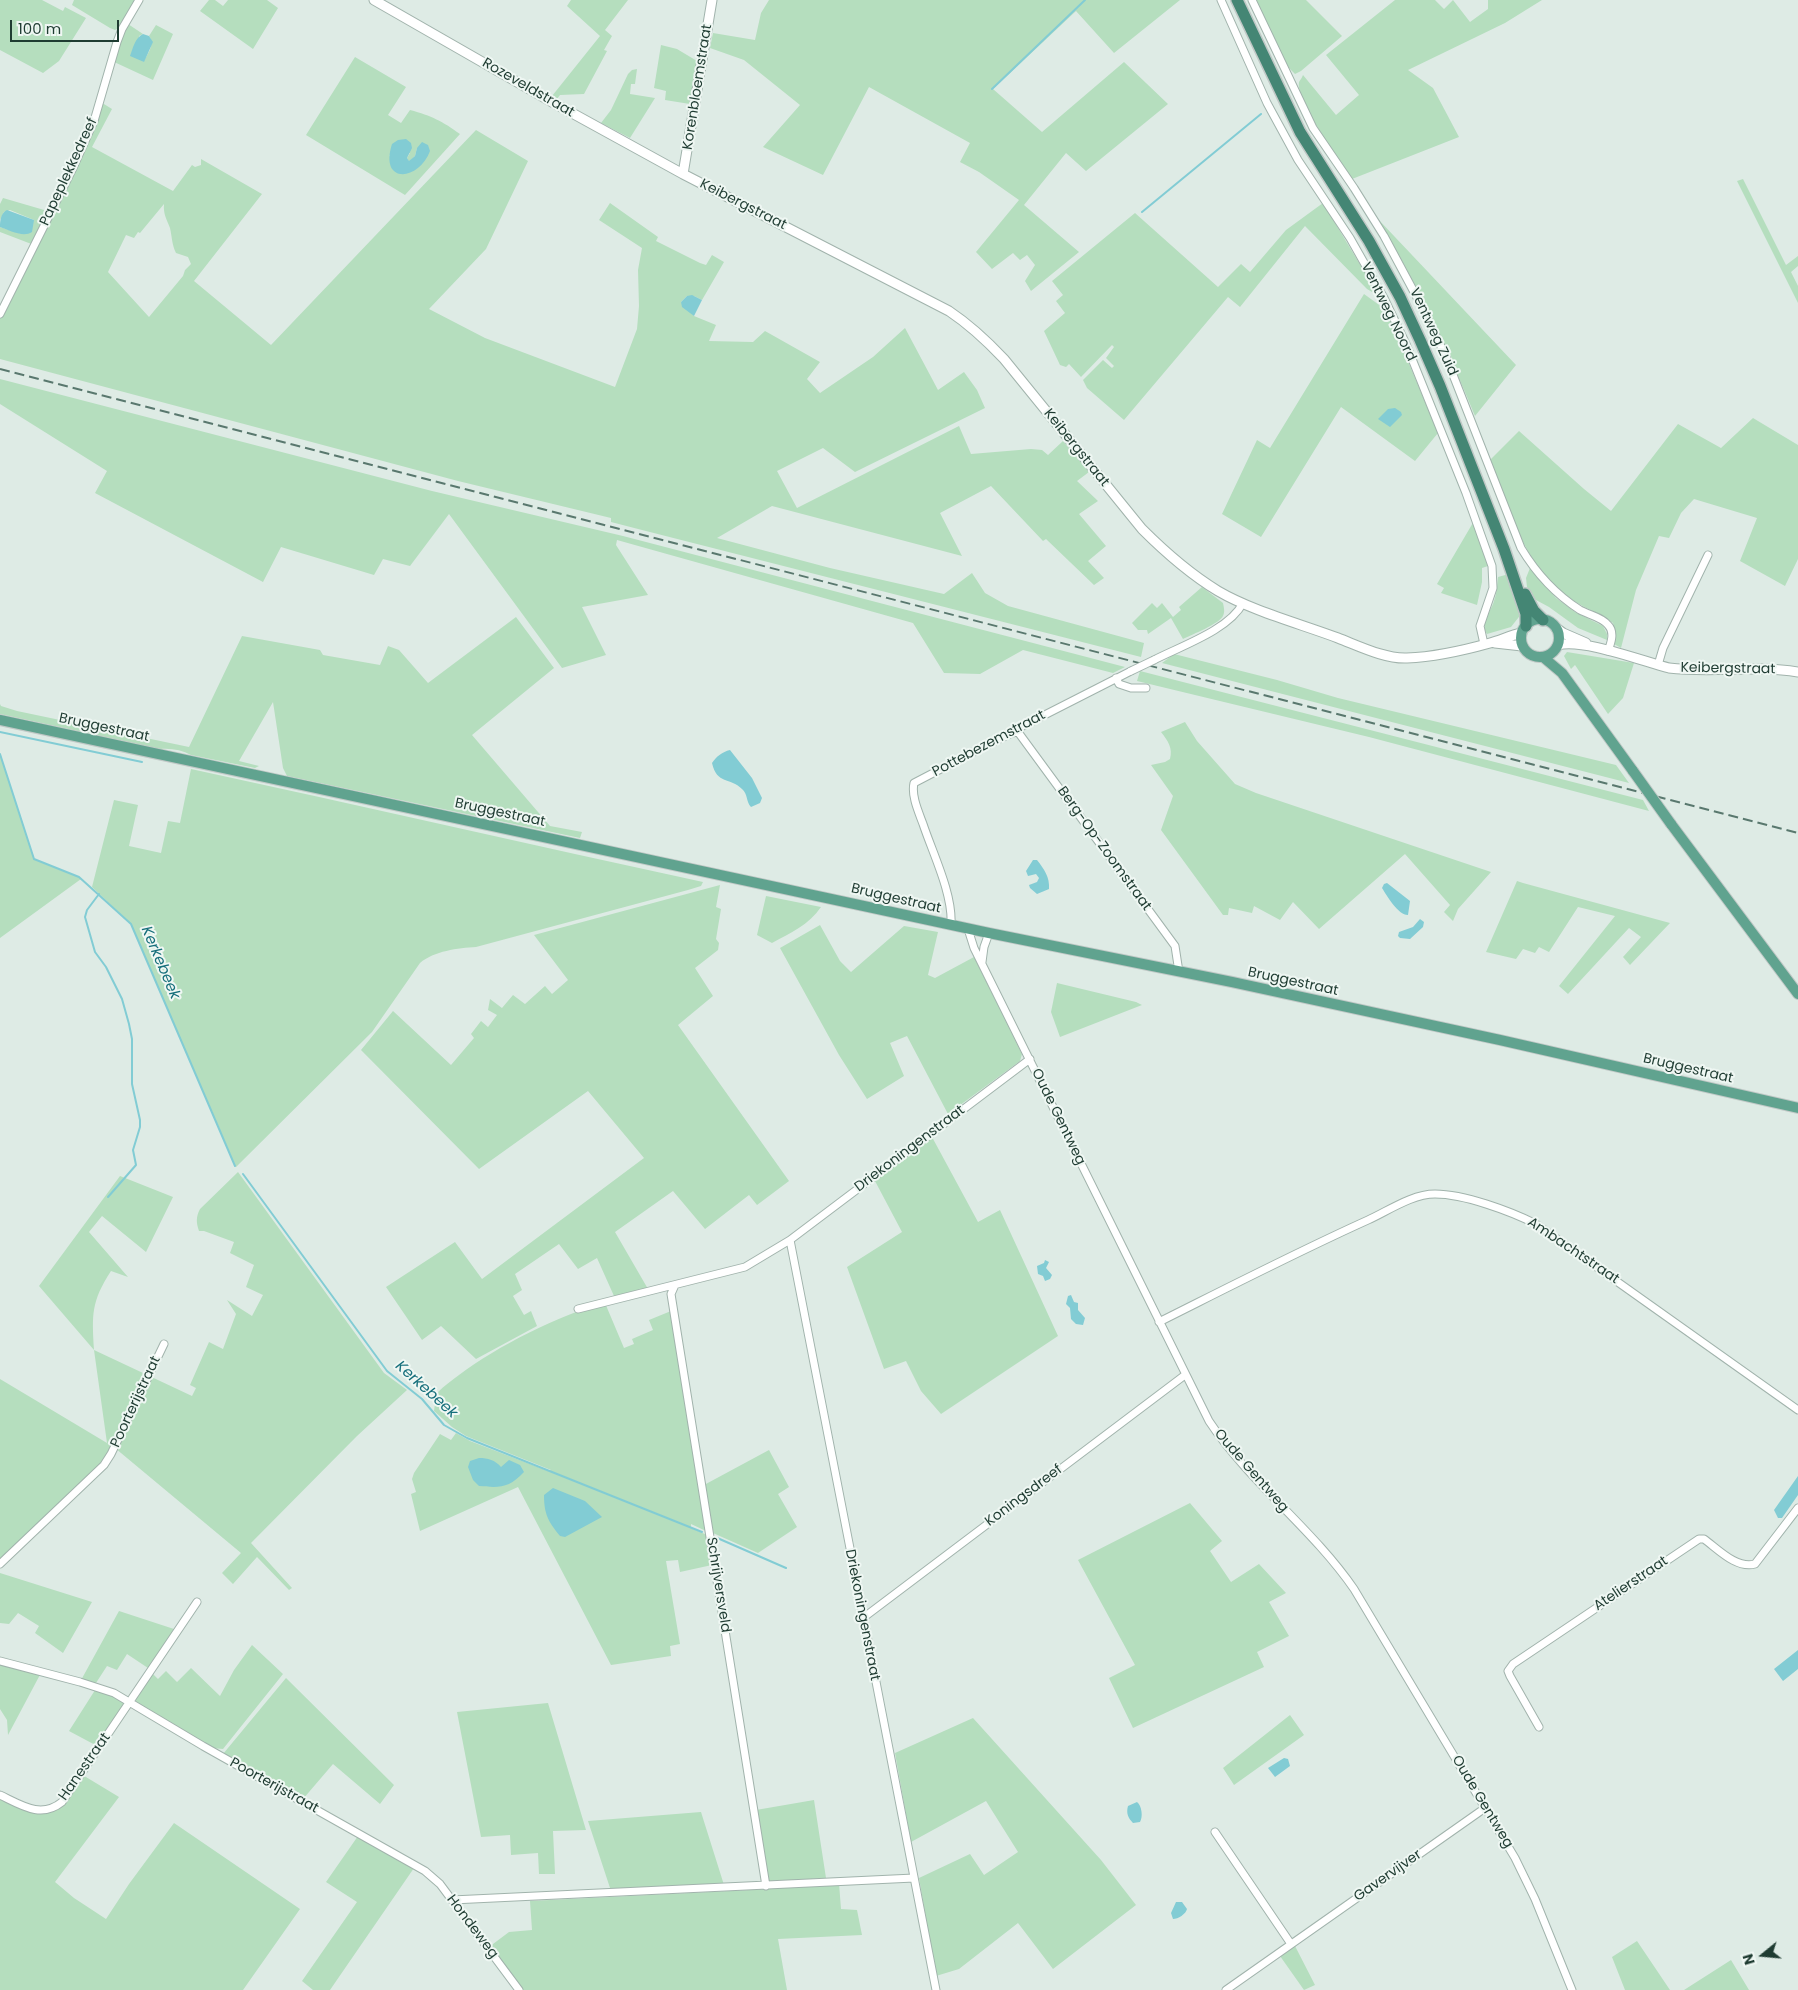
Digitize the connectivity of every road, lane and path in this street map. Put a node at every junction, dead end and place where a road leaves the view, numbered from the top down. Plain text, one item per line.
1 (139, 0) edge
2 (374, 0) edge
3 (712, 0) edge
4 (1222, 0) edge
5 (1237, 0) edge
6 (1252, 0) edge
7 (683, 174) junction
8 (0, 314) edge
9 (1504, 549) junction
10 (1708, 555) dead end
11 (1242, 603) junction
12 (1542, 620) junction
13 (1555, 627) junction
14 (1524, 629) junction
15 (1486, 644) junction
16 (1522, 646) junction
17 (1590, 646) junction
18 (1556, 648) junction
19 (1608, 651) junction
20 (1543, 657) junction
21 (1658, 665) junction
22 (1798, 672) edge
23 (1562, 673) junction
24 (1116, 678) junction
25 (1146, 688) dead end
26 (0, 720) edge
27 (1018, 732) junction
28 (951, 925) junction
29 (968, 929) junction
30 (989, 933) junction
31 (982, 962) junction
32 (1179, 972) junction
33 (1798, 994) edge
34 (1030, 1060) junction
35 (1786, 1107) junction
36 (1798, 1108) edge
37 (1798, 1113) edge
38 (790, 1240) junction
39 (675, 1285) junction
40 (578, 1309) dead end
41 (1160, 1322) junction
42 (164, 1344) dead end
43 (1185, 1374) junction
44 (1798, 1410) edge
45 (1798, 1508) edge
46 (0, 1564) edge
47 (198, 1602) dead end
48 (863, 1618) junction
49 (0, 1661) edge
50 (129, 1702) junction
51 (1539, 1727) dead end
52 (0, 1795) edge
53 (1485, 1808) junction
54 (1215, 1832) dead end
55 (421, 1868) joint
56 (914, 1878) junction
57 (766, 1886) junction
58 (452, 1900) junction
59 (1291, 1944) junction
60 (519, 1990) edge
61 (936, 1990) edge
62 (1226, 1990) edge
63 (1572, 1990) edge

1 - 8 street, Papeplekkedreef
2 - 7 street, Rozeveldstraat
3 - 7 street, Korenbloemstraat
4 - 15 street, Ventweg Noord
5 - 9 highway
6 - 19 street, Ventweg Zuid
7 - 11 street, Keibergstraat
9 - 12 highway
9 - 14 highway
10 - 21 street, Keibergstraat
11 - 15 street, Keibergstraat
11 - 24 street, Pottebezemstraat, bridge
12 - 13 main road
12 - 14 main road
13 - 17 street, Keibergstraat
13 - 18 main road
14 - 15 street, Keibergstraat
14 - 16 main road
15 - 16 street, Keibergstraat
16 - 20 main road
17 - 18 street, Keibergstraat
17 - 19 street, Keibergstraat
18 - 20 main road
18 - 23 main road
19 - 21 street, Keibergstraat
20 - 23 main road
21 - 22 street, Keibergstraat
23 - 33 main road, bridge
24 - 25 street
24 - 27 street, Pottebezemstraat
26 - 28 main road, Bruggestraat
27 - 28 street, Pottebezemstraat
27 - 32 street, Berg-Op-Zoomstraat
28 - 29 main road, Bruggestraat
29 - 30 main road, Bruggestraat
29 - 31 street, Oude Gentweg
30 - 31 street
30 - 32 main road, Bruggestraat
31 - 34 street, Oude Gentweg
32 - 35 main road, Bruggestraat
34 - 38 street, Driekoningenstraat
34 - 41 street, Oude Gentweg
35 - 36 main road, Bruggestraat
35 - 37 main road, Bruggestraat
38 - 39 street, Driekoningenstraat
38 - 48 street, Driekoningenstraat
39 - 40 street, Driekoningenstraat
39 - 57 street, Schrijversveld
41 - 43 street, Oude Gentweg
41 - 44 street, Ambachtstraat
42 - 46 street, Poorterijstraat
43 - 48 street, Koningsdreef
43 - 53 street, Oude Gentweg
45 - 51 street, Atelierstraat
47 - 50 street
48 - 56 street, Driekoningenstraat
49 - 50 street, Poorterijstraat
50 - 52 street, Hanestraat
50 - 55 street, Poorterijstraat
53 - 59 street, Gavervijver
53 - 63 street, Oude Gentweg
54 - 59 street
55 - 58 street, Hondeweg
56 - 57 street
56 - 61 street, Driekoningenstraat
57 - 58 street
58 - 60 street, Hondeweg
59 - 62 street, Gavervijver

